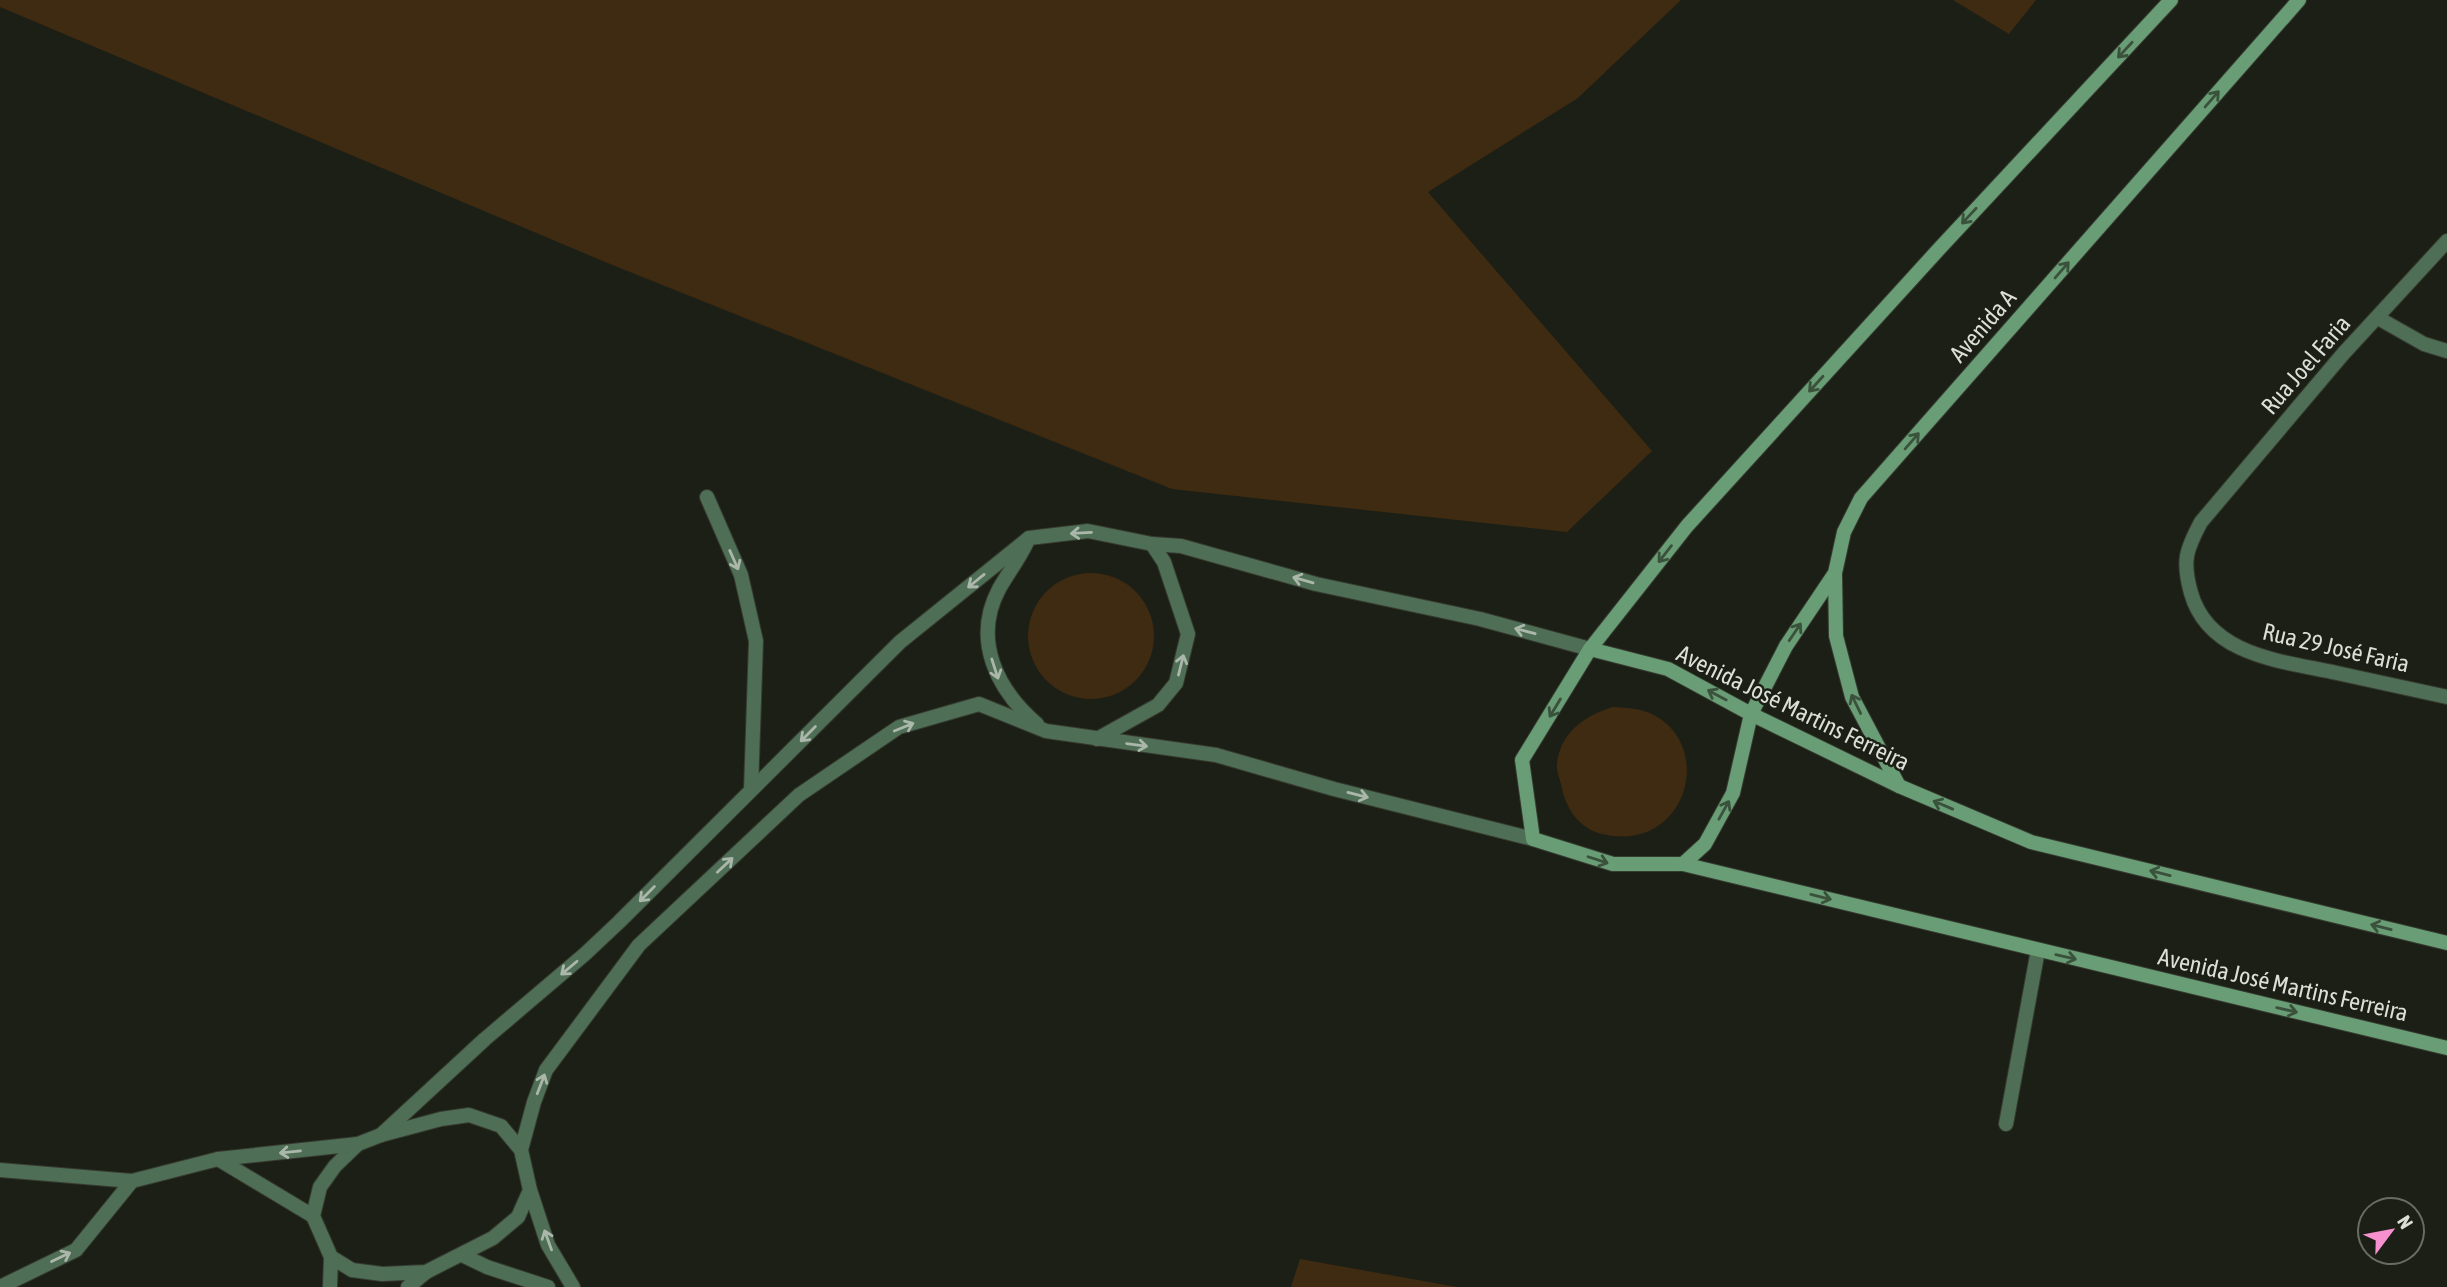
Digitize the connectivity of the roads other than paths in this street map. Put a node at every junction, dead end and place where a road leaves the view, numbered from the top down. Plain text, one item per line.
1 (2171, 0) edge
2 (2299, 0) edge
3 (2447, 241) edge
4 (2378, 318) junction
5 (2447, 351) edge
6 (707, 497) dead end
7 (2201, 522) joint
8 (1029, 538) junction
9 (1152, 544) junction
10 (1835, 573) junction
11 (1590, 649) junction
12 (2447, 697) edge
13 (1751, 714) junction
14 (1045, 731) junction
15 (1097, 739) junction
16 (1899, 786) junction
17 (751, 790) junction
18 (1533, 839) junction
19 (1683, 864) junction
20 (2447, 943) edge
21 (2038, 950) junction
22 (2447, 1048) edge
23 (2006, 1124) dead end
24 (381, 1135) junction
25 (358, 1144) junction
26 (521, 1150) junction
27 (218, 1159) junction
28 (0, 1170) edge
29 (132, 1181) junction
30 (530, 1190) junction
31 (313, 1216) junction
32 (462, 1255) junction
33 (331, 1257) junction
34 (426, 1272) junction
35 (0, 1287) edge
36 (330, 1287) edge
37 (408, 1287) edge
38 (548, 1287) edge
39 (573, 1287) edge

1 -> 11 main road
10 -> 2 main road, Avenida A
3 - 4 street, Rua Joel Faria
4 - 5 street
4 - 7 street, Rua Joel Faria
6 -> 17 street
7 - 12 street, Rua 29 José Faria
9 -> 8 street, Avenida José Martins Ferreira
8 -> 14 street
8 -> 17 street
11 -> 9 street, Avenida José Martins Ferreira
15 -> 9 street
13 -> 10 main road, Avenida A
16 -> 10 main road
13 -> 11 main road, Avenida José Martins Ferreira
11 -> 18 main road
13 - 16 main road, Avenida José Martins Ferreira
19 -> 13 main road
14 - 15 street, Avenida José Martins Ferreira
26 -> 14 street, Avenida José Martins Ferreira
15 -> 18 street, Avenida José Martins Ferreira
20 -> 16 main road, Avenida José Martins Ferreira
17 -> 24 street
18 -> 19 main road, Avenida José Martins Ferreira
19 -> 21 main road, Avenida José Martins Ferreira
21 -> 22 main road, Avenida José Martins Ferreira
21 - 23 street
24 - 25 street
24 - 26 street
25 -> 27 street
25 - 31 street
26 - 30 street
27 - 29 street
27 - 31 street
28 - 29 street
35 -> 29 street
30 - 32 street
39 -> 30 street
31 - 33 street
32 - 34 street
32 - 38 street
33 - 34 street
33 - 36 street
34 - 37 street

